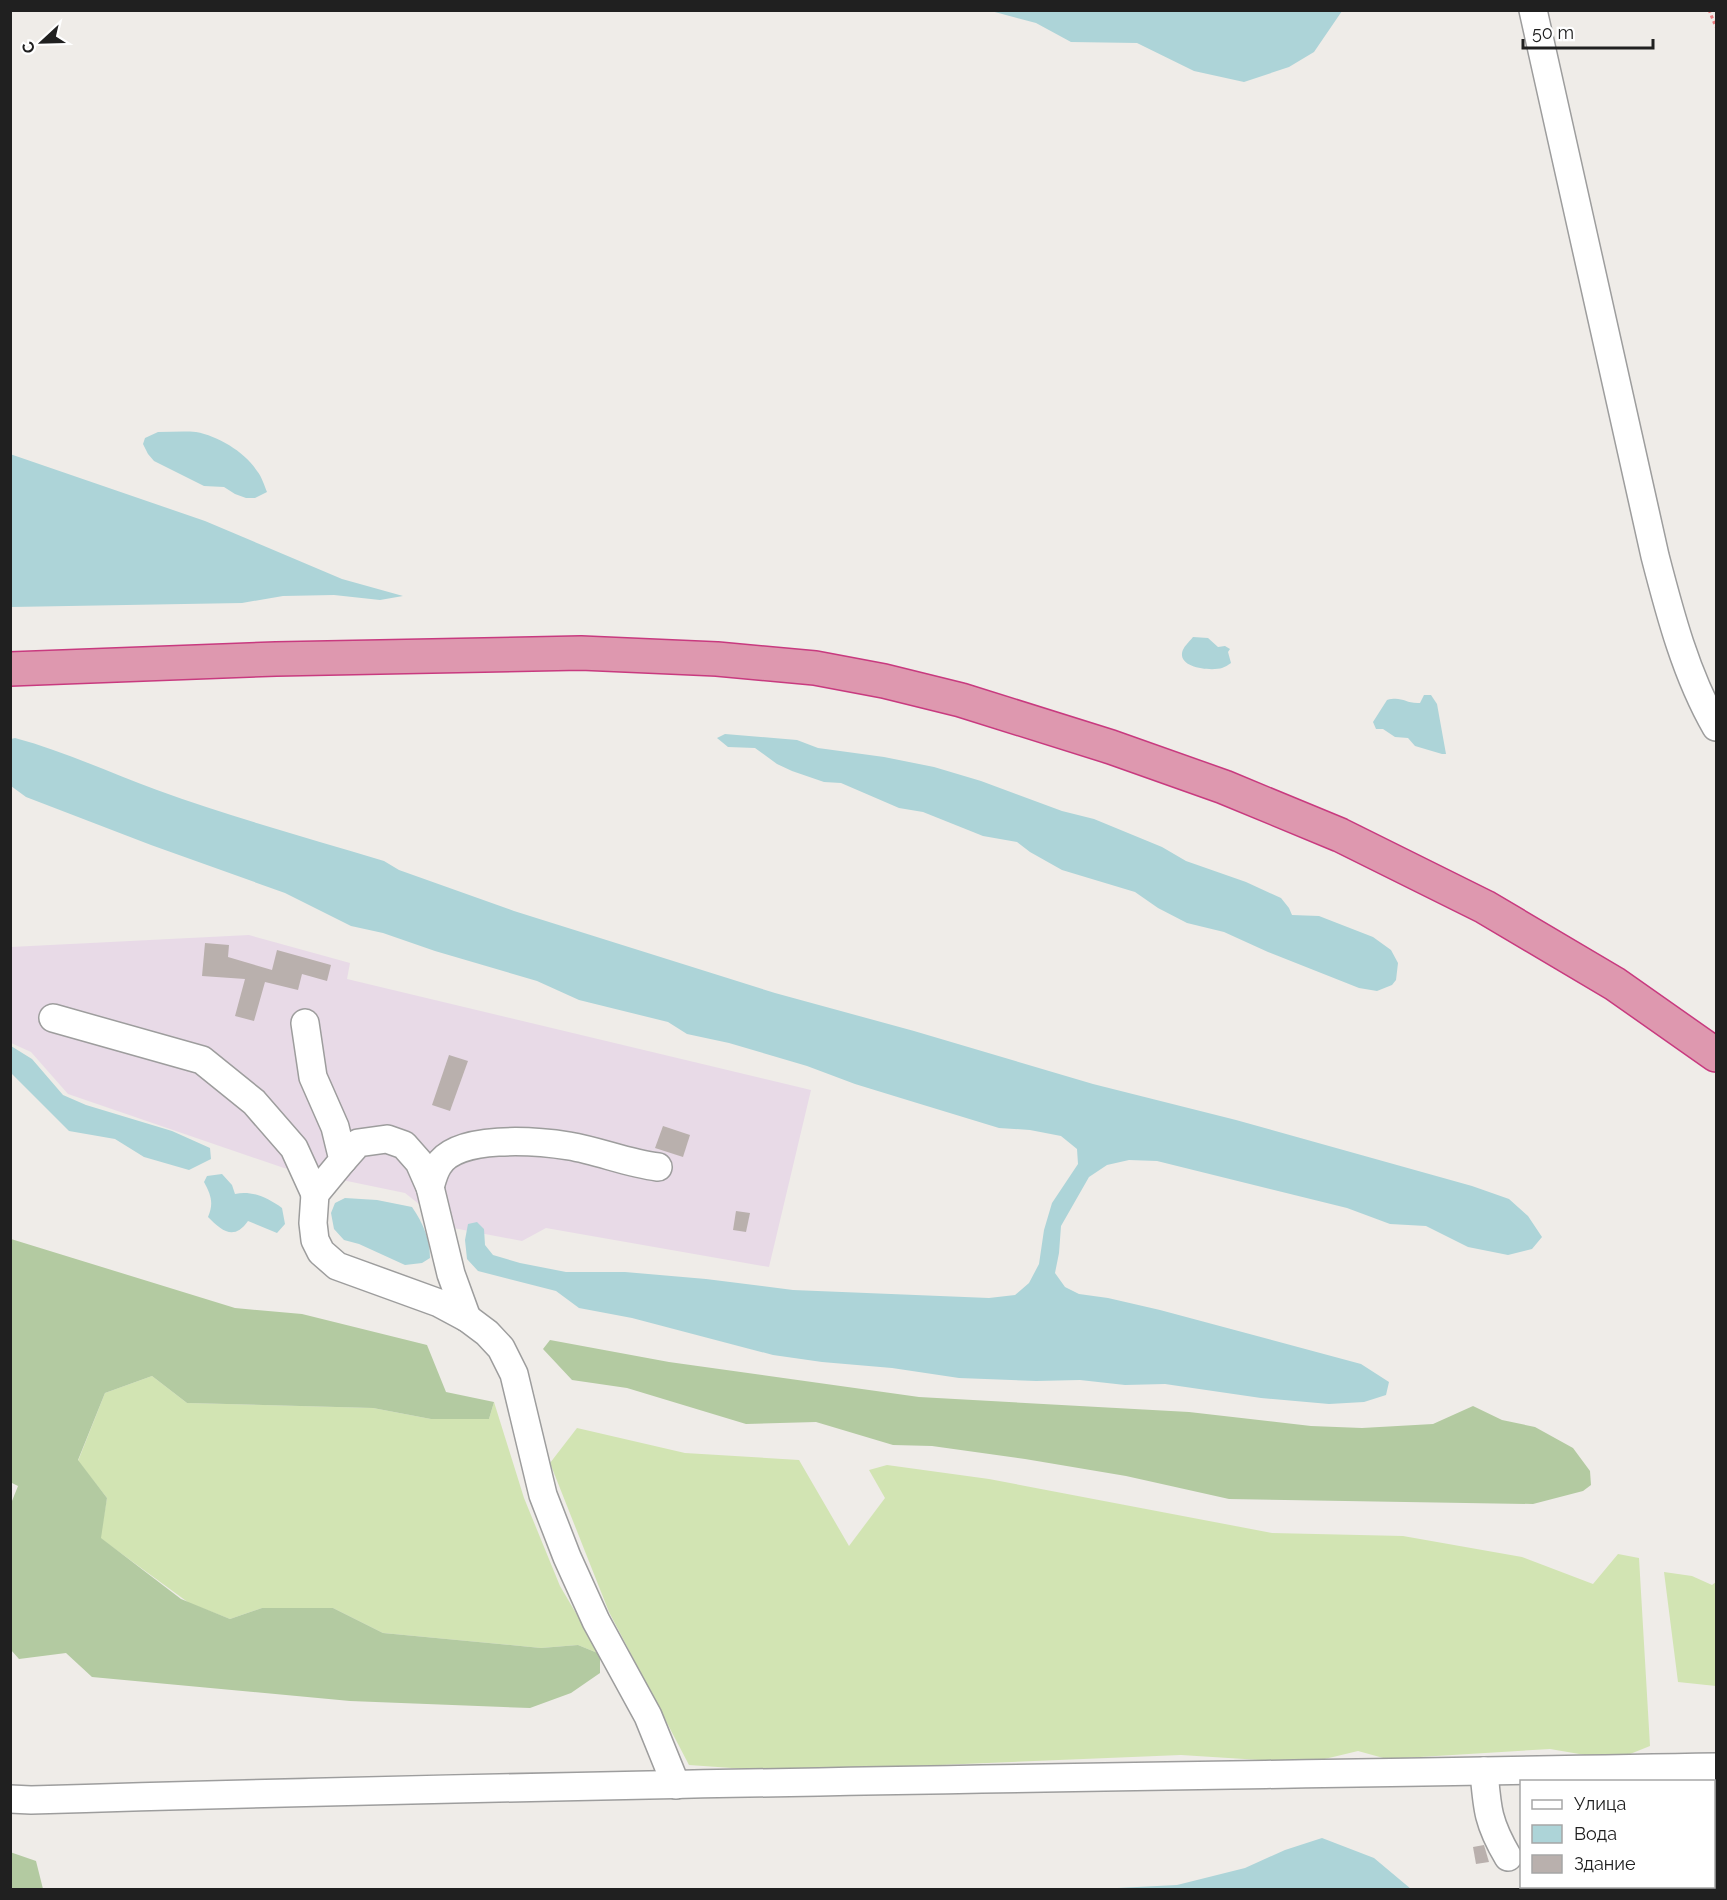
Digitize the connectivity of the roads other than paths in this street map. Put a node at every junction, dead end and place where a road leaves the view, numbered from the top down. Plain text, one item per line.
1 (1533, 10) edge
2 (10, 669) edge
3 (1716, 727) edge
4 (53, 1018) dead end
5 (305, 1023) dead end
6 (1716, 1055) edge
7 (343, 1160) junction
8 (658, 1167) dead end
9 (430, 1187) junction
10 (315, 1194) junction
11 (467, 1318) junction
12 (1716, 1767) edge
13 (1484, 1771) junction
14 (676, 1785) junction
15 (10, 1798) edge
16 (1508, 1857) dead end

1 - 3 street
2 - 6 highway
4 - 10 street
5 - 7 street
7 - 9 street
7 - 10 street
8 - 9 street
9 - 11 street
10 - 11 street
11 - 14 street
12 - 13 street
13 - 14 street
13 - 16 street
14 - 15 street

